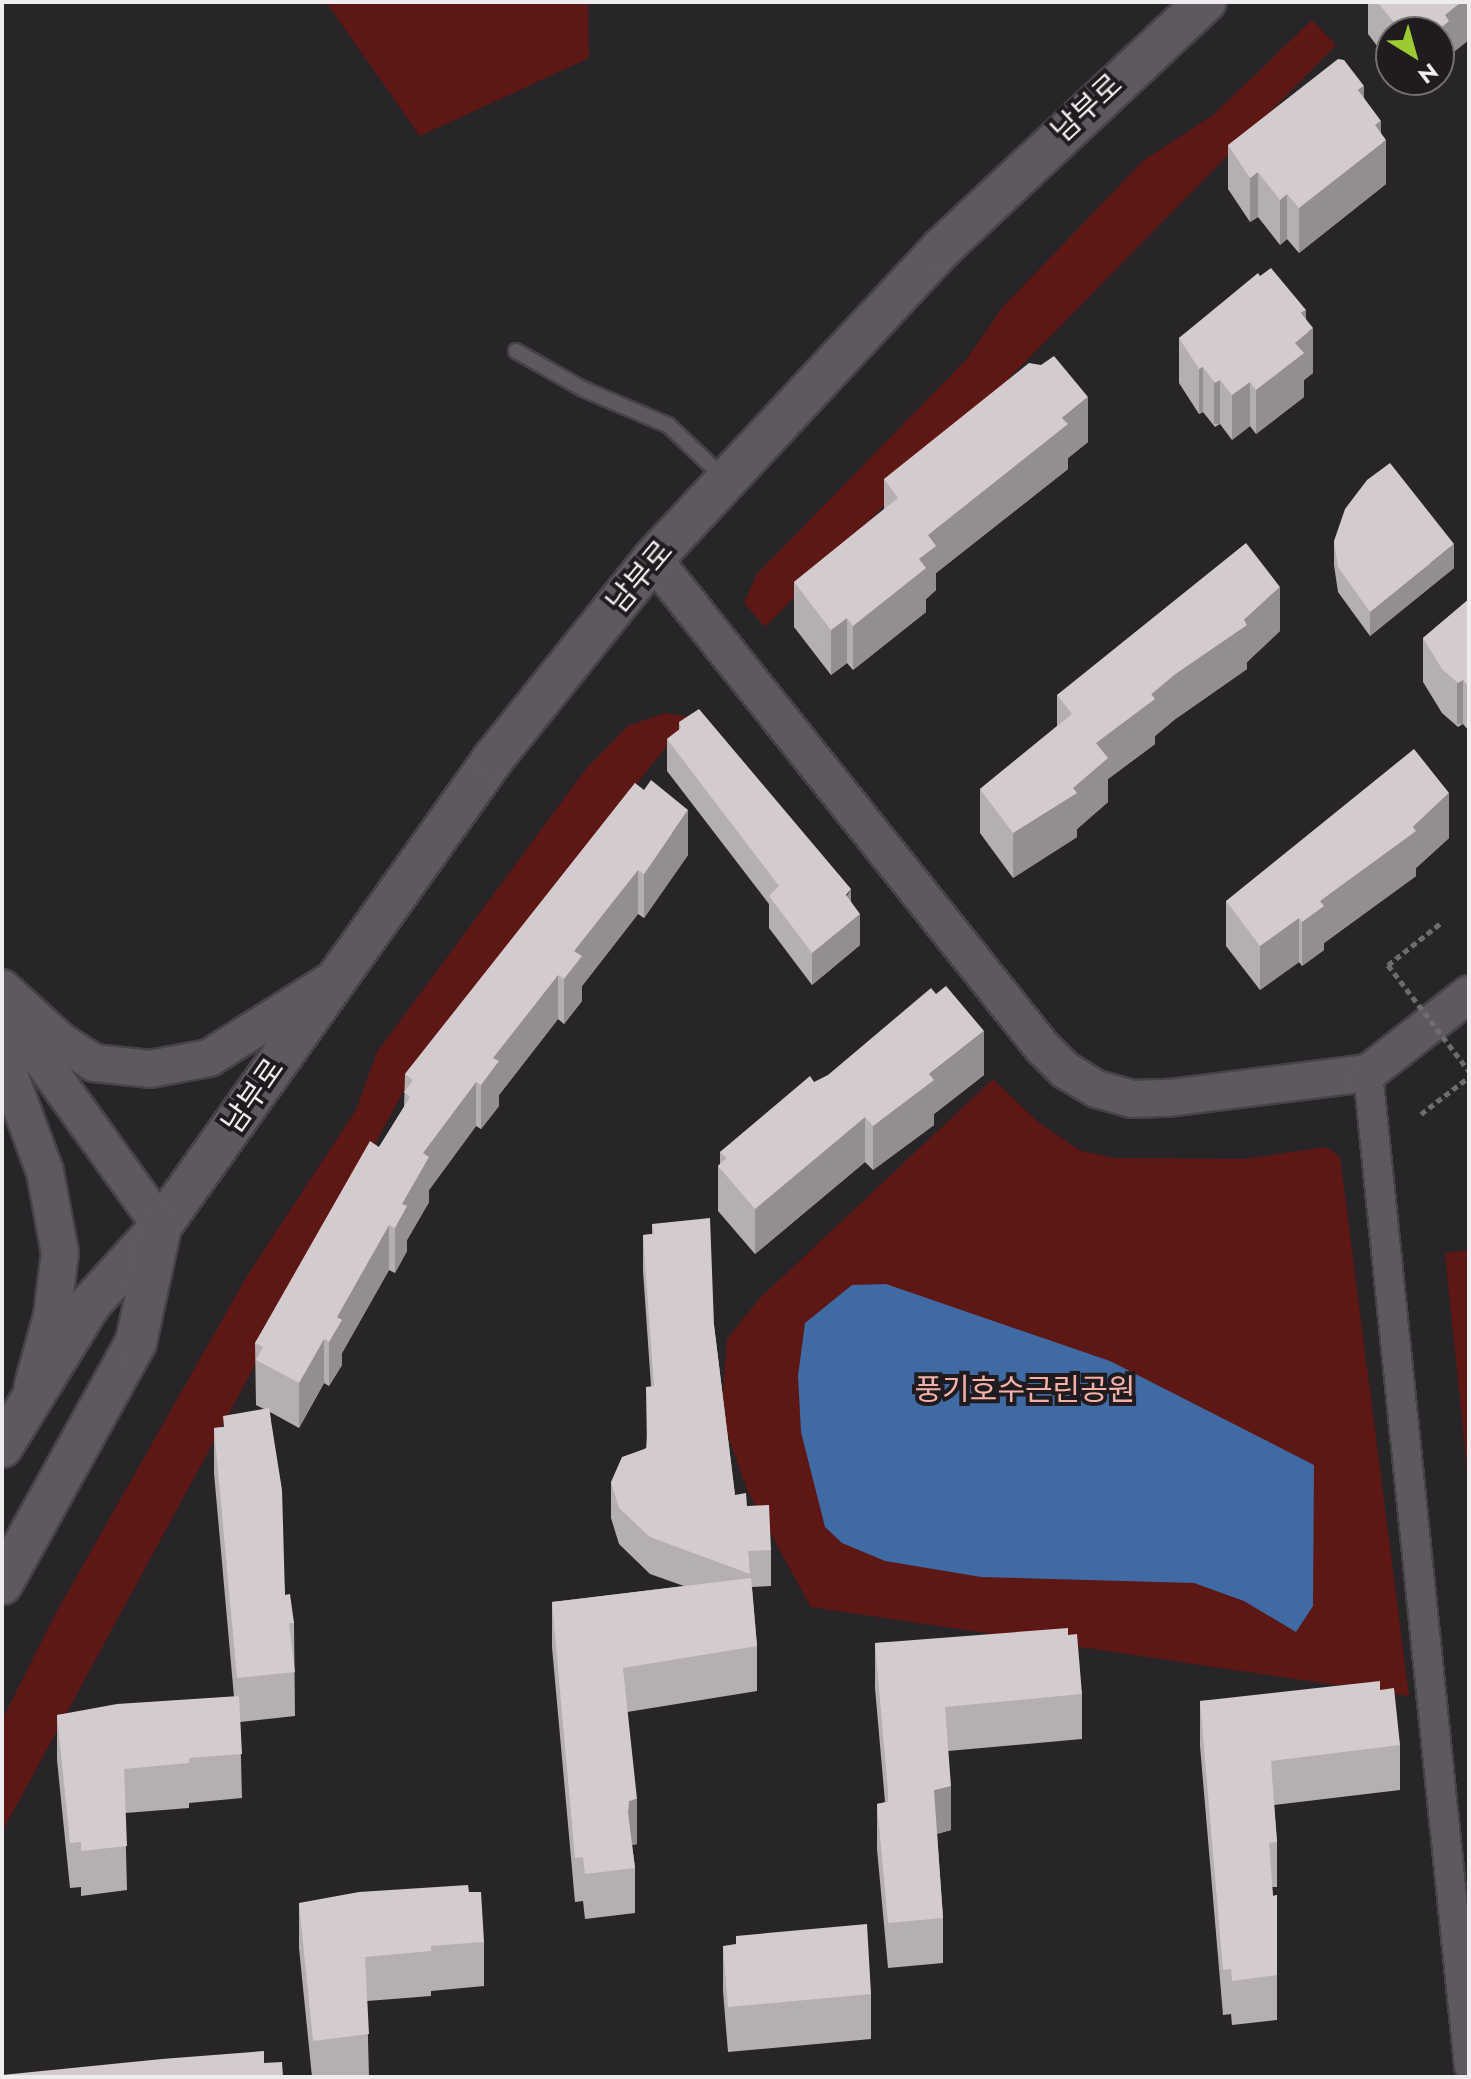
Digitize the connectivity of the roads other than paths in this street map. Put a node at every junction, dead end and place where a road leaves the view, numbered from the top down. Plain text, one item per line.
1 (1205, 2) edge
2 (516, 351) dead end
3 (726, 480) junction
4 (653, 559) junction
5 (334, 979) junction
6 (2, 988) edge
7 (1469, 994) edge
8 (2, 1005) edge
9 (2, 1055) edge
10 (1368, 1073) junction
11 (161, 1226) junction
12 (28, 1404) junction
13 (2, 1447) edge
14 (2, 1584) edge
15 (1469, 2066) edge

1 - 3 main road, 남부로
2 - 3 lane
3 - 4 main road, 남부로
4 - 5 main road, 남부로
4 - 10 street
5 - 6 street
5 - 11 main road, 남부로
7 - 10 street
8 - 11 street
9 - 12 street
10 - 15 street
11 - 12 main road, 남부로
11 - 14 main road, 남부로
12 - 13 main road, 남부로

